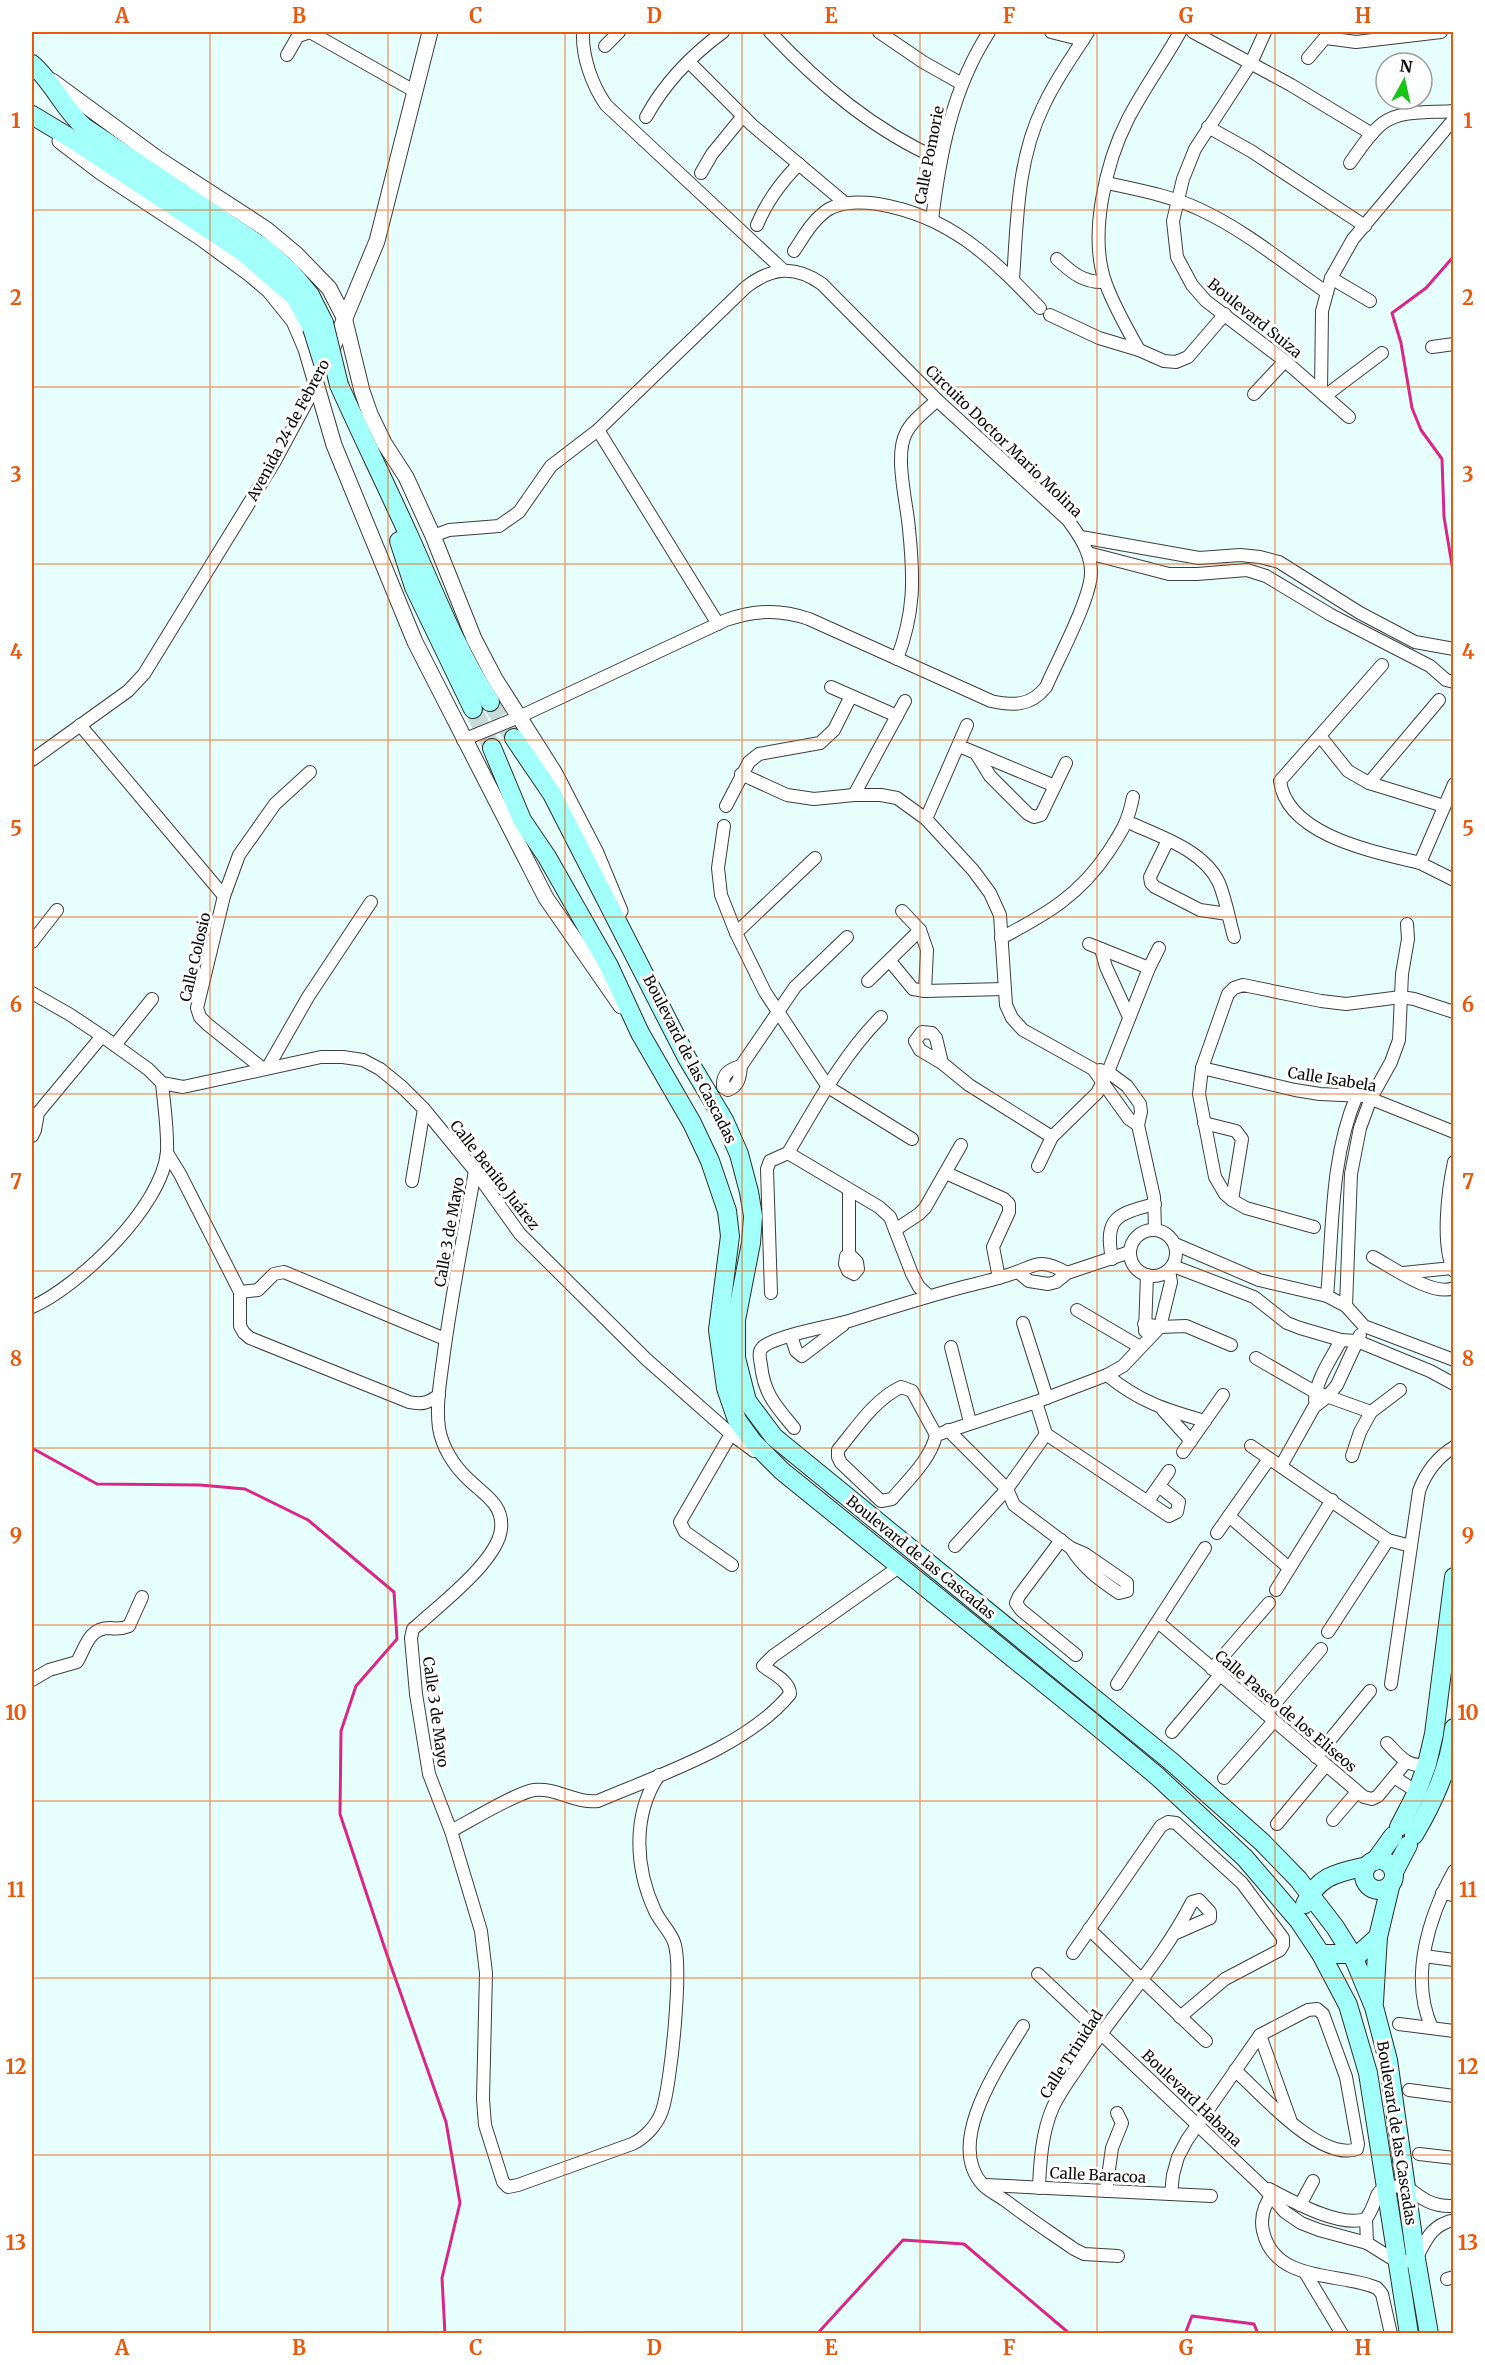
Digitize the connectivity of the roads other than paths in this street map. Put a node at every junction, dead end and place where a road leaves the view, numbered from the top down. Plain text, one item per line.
1 (430, 32) edge
2 (583, 32) edge
3 (619, 32) edge
4 (723, 32) edge
5 (770, 32) edge
6 (879, 32) edge
7 (989, 32) edge
8 (1051, 32) edge
9 (1180, 32) edge
10 (1193, 32) edge
11 (1265, 32) edge
12 (1441, 32) edge
13 (1328, 35) edge
14 (1086, 36) edge
15 (605, 46) dead end
16 (287, 55) dead end
17 (1308, 58) dead end
18 (689, 62) junction
19 (1251, 63) junction
20 (32, 64) edge
21 (46, 76) junction
22 (962, 84) junction
23 (416, 92) junction
24 (1454, 111) edge
25 (32, 115) edge
26 (743, 116) junction
27 (646, 117) dead end
28 (1454, 119) edge
29 (32, 120) edge
30 (1208, 127) junction
31 (1372, 134) junction
32 (941, 160) junction
33 (1350, 163) dead end
34 (799, 164) junction
35 (701, 173) dead end
36 (1107, 183) junction
37 (1177, 201) junction
38 (845, 203) junction
39 (932, 220) junction
40 (757, 225) dead end
41 (1365, 225) junction
42 (794, 251) dead end
43 (1057, 259) dead end
44 (782, 269) junction
45 (1331, 278) junction
46 (1012, 280) junction
47 (1105, 282) junction
48 (1326, 292) junction
49 (1370, 301) dead end
50 (1225, 314) junction
51 (344, 317) junction
52 (318, 325) junction
53 (1454, 344) edge
54 (1432, 347) dead end
55 (1139, 350) junction
56 (1382, 353) dead end
57 (1285, 361) junction
58 (328, 387) junction
59 (1254, 394) dead end
60 (1323, 394) junction
61 (937, 400) junction
62 (1349, 417) dead end
63 (598, 430) junction
64 (433, 536) junction
65 (1080, 537) junction
66 (1126, 546) junction
67 (1088, 553) junction
68 (1121, 562) junction
69 (1340, 601) junction
70 (1331, 615) junction
71 (718, 624) junction
72 (1454, 649) edge
73 (897, 659) junction
74 (1382, 665) dead end
75 (1454, 682) edge
76 (831, 687) dead end
77 (851, 696) junction
78 (1439, 700) dead end
79 (905, 701) dead end
80 (481, 705) tunnel mouth
81 (897, 716) junction
82 (519, 717) junction
83 (967, 725) dead end
84 (80, 726) junction
85 (1320, 736) junction
86 (514, 738) tunnel mouth
87 (463, 740) junction
88 (959, 746) junction
89 (492, 748) tunnel mouth
90 (977, 755) junction
91 (32, 760) edge
92 (1066, 763) dead end
93 (310, 772) dead end
94 (741, 774) junction
95 (1369, 783) junction
96 (1454, 784) edge
97 (1055, 786) junction
98 (854, 795) junction
99 (1134, 797) dead end
100 (726, 806) dead end
101 (1444, 806) junction
102 (926, 819) junction
103 (1128, 822) junction
104 (724, 826) dead end
105 (1168, 840) junction
106 (815, 858) dead end
107 (1420, 863) junction
108 (1454, 880) edge
109 (224, 896) junction
110 (371, 902) dead end
111 (57, 910) dead end
112 (902, 911) dead end
113 (1228, 914) junction
114 (1407, 924) dead end
115 (920, 930) junction
116 (736, 933) junction
117 (847, 937) dead end
118 (1234, 937) dead end
119 (1001, 938) junction
120 (32, 942) edge
121 (1159, 948) dead end
122 (890, 961) junction
123 (1149, 968) junction
124 (649, 980) junction
125 (868, 981) dead end
126 (1004, 989) junction
127 (926, 991) junction
128 (32, 993) edge
129 (1401, 997) junction
130 (152, 999) dead end
131 (779, 1012) junction
132 (1454, 1012) edge
133 (880, 1017) dead end
134 (1129, 1017) junction
135 (640, 1033) junction
136 (102, 1036) junction
137 (115, 1045) junction
138 (942, 1063) dead end
139 (741, 1066) dead end
140 (265, 1068) junction
141 (1202, 1068) junction
142 (1105, 1077) junction
143 (162, 1083) junction
144 (1377, 1086) junction
145 (828, 1087) junction
146 (1357, 1095) junction
147 (1371, 1098) junction
148 (424, 1109) junction
149 (1204, 1124) junction
150 (1138, 1125) junction
151 (1454, 1132) edge
152 (32, 1136) edge
153 (1052, 1137) junction
154 (912, 1139) dead end
155 (961, 1145) dead end
156 (167, 1153) junction
157 (788, 1153) junction
158 (1454, 1162) edge
159 (1038, 1166) dead end
160 (475, 1171) junction
161 (946, 1173) junction
162 (412, 1181) dead end
163 (849, 1190) junction
164 (1232, 1200) junction
165 (1155, 1204) junction
166 (1314, 1227) dead end
167 (1155, 1229) junction
168 (896, 1230) junction
169 (1332, 1239) junction
170 (1349, 1243) junction
171 (1175, 1244) junction
172 (1130, 1252) junction
173 (849, 1254) dead end
174 (1372, 1257) dead end
175 (1112, 1259) junction
176 (1171, 1268) junction
177 (1453, 1270) edge
178 (1018, 1272) junction
179 (1067, 1273) junction
180 (1403, 1273) junction
181 (1147, 1275) junction
182 (999, 1278) junction
183 (1260, 1280) junction
184 (1454, 1288) edge
185 (240, 1292) junction
186 (771, 1293) dead end
187 (929, 1296) junction
188 (1327, 1296) junction
189 (1254, 1297) junction
190 (1346, 1306) junction
191 (32, 1308) edge
192 (1077, 1310) dead end
193 (848, 1321) junction
194 (1023, 1323) dead end
195 (1144, 1324) junction
196 (1364, 1326) junction
197 (1160, 1327) junction
198 (791, 1336) junction
199 (445, 1339) junction
200 (1341, 1340) junction
201 (1357, 1341) junction
202 (1143, 1344) junction
203 (1231, 1345) dead end
204 (951, 1347) dead end
205 (1256, 1358) dead end
206 (1454, 1360) edge
207 (1107, 1375) junction
208 (1454, 1384) edge
209 (1400, 1390) dead end
210 (439, 1395) junction
211 (1223, 1395) dead end
212 (1321, 1395) junction
213 (1041, 1400) junction
214 (1162, 1410) junction
215 (1371, 1412) junction
216 (1205, 1421) junction
217 (970, 1422) junction
218 (794, 1428) dead end
219 (948, 1431) junction
220 (731, 1434) junction
221 (1046, 1434) junction
222 (936, 1435) junction
223 (1191, 1441) junction
224 (1251, 1446) dead end
225 (1454, 1447) edge
226 (1183, 1452) dead end
227 (1352, 1455) dead end
228 (1269, 1459) junction
229 (1281, 1466) junction
230 (782, 1471) junction
231 (1169, 1471) dead end
232 (1159, 1486) junction
233 (1007, 1489) junction
234 (1332, 1500) junction
235 (1148, 1501) junction
236 (1229, 1516) junction
237 (1217, 1533) dead end
238 (1388, 1540) junction
239 (955, 1546) dead end
240 (1411, 1546) junction
241 (1205, 1548) dead end
242 (732, 1565) dead end
243 (899, 1567) junction
244 (1289, 1569) junction
245 (1454, 1577) edge
246 (1276, 1590) dead end
247 (142, 1597) dead end
248 (1269, 1603) dead end
249 (1158, 1622) junction
250 (1328, 1632) dead end
251 (1321, 1649) dead end
252 (1076, 1655) dead end
253 (1216, 1672) junction
254 (32, 1680) edge
255 (1117, 1684) dead end
256 (1391, 1684) dead end
257 (1370, 1691) dead end
258 (1446, 1704) edge
259 (1270, 1718) junction
260 (1172, 1732) dead end
261 (1453, 1738) edge
262 (1387, 1743) dead end
263 (1321, 1761) junction
264 (1172, 1762) junction
265 (1406, 1762) junction
266 (1427, 1764) junction
267 (1450, 1767) edge
268 (659, 1775) junction
269 (1156, 1776) junction
270 (1394, 1777) junction
271 (1224, 1778) dead end
272 (1357, 1792) junction
273 (1419, 1802) junction
274 (1333, 1820) dead end
275 (1276, 1824) dead end
276 (451, 1831) junction
277 (1403, 1836) junction
278 (1371, 1864) junction
279 (1287, 1868) junction
280 (1454, 1870) edge
281 (1331, 1875) junction
282 (1392, 1879) junction
283 (1310, 1893) junction
284 (1448, 1894) edge
285 (1299, 1921) junction
286 (1089, 1929) junction
287 (1176, 1933) dead end
288 (1378, 1937) junction
289 (1073, 1953) dead end
290 (1321, 1954) junction
291 (1352, 1954) junction
292 (1424, 1956) junction
293 (1454, 1960) edge
294 (1038, 1974) dead end
295 (1143, 1981) junction
296 (1374, 2007) junction
297 (1180, 2017) junction
298 (1399, 2024) dead end
299 (1023, 2026) dead end
300 (1432, 2028) junction
301 (1454, 2031) edge
302 (1101, 2032) junction
303 (1260, 2035) junction
304 (1206, 2041) dead end
305 (1235, 2070) junction
306 (1409, 2090) dead end
307 (1452, 2099) edge
308 (1117, 2113) dead end
309 (1290, 2120) junction
310 (1198, 2125) junction
311 (1419, 2154) dead end
312 (1454, 2158) edge
313 (1313, 2181) dead end
314 (983, 2185) junction
315 (1386, 2186) junction
316 (1406, 2186) junction
317 (1017, 2187) junction
318 (1039, 2188) junction
319 (1106, 2191) junction
320 (1269, 2191) junction
321 (1171, 2194) junction
322 (1211, 2196) dead end
323 (1300, 2205) junction
324 (1013, 2206) junction
325 (1454, 2206) edge
326 (1365, 2219) junction
327 (1454, 2220) edge
328 (1368, 2243) junction
329 (1118, 2256) dead end
330 (1408, 2261) junction
331 (1306, 2274) junction
332 (1342, 2334) edge
333 (1391, 2334) edge
334 (1409, 2334) edge
335 (1429, 2334) edge

1 - 23 street, Avenida 24 de Febrero
2 - 44 street
3 - 15 street
4 - 18 street
5 - 32 street
6 - 22 street
7 - 22 street, Calle Pomorie
8 - 14 street
9 - 36 street
10 - 19 street
11 - 19 street, Boulevard Suiza
12 - 13 street
13 - 17 street
14 - 46 street
16 - 23 street
18 - 26 street
18 - 27 street
19 - 30 street, Boulevard Suiza
19 - 31 street
20 - 21 main road
21 - 51 street, Boulevard de las Cascadas
21 - 52 main road
22 - 32 street, Calle Pomorie
23 - 51 street, Avenida 24 de Febrero
24 - 31 street
25 - 52 main road
26 - 34 street
26 - 35 street
28 - 41 street
29 - 58 street, Boulevard de las Cascadas
30 - 37 street, Boulevard Suiza
30 - 41 street
31 - 33 street
32 - 39 street, Calle Pomorie
34 - 38 street
34 - 40 street
36 - 37 street
36 - 47 street
37 - 48 street
37 - 50 street, Boulevard Suiza
38 - 39 street
38 - 42 street
39 - 46 street
41 - 45 street
43 - 47 street
44 - 61 street, Circuito Doctor Mario Molina
44 - 63 street
45 - 48 street
45 - 49 street
46 - 55 street
47 - 55 street
48 - 60 street
50 - 55 street
50 - 57 street, Boulevard Suiza
51 - 58 street, Avenida 24 de Febrero
51 - 64 street, Boulevard de las Cascadas
52 - 58 main road, bridge
53 - 54 street
56 - 60 street
57 - 59 street
57 - 60 street, Boulevard Suiza
58 - 80 main road
58 - 84 street, Avenida 24 de Febrero
58 - 87 street, Boulevard de las Cascadas
60 - 62 street, Boulevard Suiza
61 - 65 street, Circuito Doctor Mario Molina
61 - 73 street
63 - 64 street
63 - 71 street
64 - 82 street, Boulevard de las Cascadas
65 - 66 street
65 - 67 street, Circuito Doctor Mario Molina
66 - 68 street
66 - 69 street
67 - 68 street
67 - 73 street, Circuito Doctor Mario Molina
68 - 70 street
69 - 70 street
69 - 72 street
70 - 75 street
71 - 73 street, Circuito Doctor Mario Molina
71 - 82 street, Circuito Doctor Mario Molina
74 - 85 street
76 - 77 street
77 - 81 street
77 - 94 street
78 - 95 street
79 - 81 street
81 - 98 street
82 - 87 street, Circuito Doctor Mario Molina
82 - 124 street, Boulevard de las Cascadas
83 - 88 street
84 - 91 street, Avenida 24 de Febrero
84 - 109 street
85 - 95 street
85 - 107 street
86 - 124 main road
87 - 135 street, Boulevard de las Cascadas
88 - 90 street
88 - 102 street
89 - 135 main road
90 - 97 street
90 - 97 street
92 - 97 street
93 - 109 street, Calle Colosio
94 - 98 street
94 - 100 street
95 - 101 street
96 - 101 street
98 - 102 street
99 - 103 street
101 - 107 street
102 - 119 street
103 - 105 street
103 - 119 street
104 - 116 street
105 - 113 street
105 - 113 street
106 - 116 street
107 - 108 street
109 - 140 street, Calle Colosio
110 - 140 street
111 - 120 street
112 - 115 street
113 - 118 street
114 - 129 street
115 - 122 street
115 - 127 street
116 - 131 street
117 - 131 street
119 - 126 street
121 - 123 street
122 - 125 street
122 - 127 street
123 - 134 street
123 - 134 street
124 - 264 main road, Boulevard de las Cascadas
126 - 127 street
126 - 142 street
128 - 136 street
129 - 132 street
129 - 141 street
129 - 144 street
130 - 137 street
131 - 139 street
131 - 145 street
133 - 145 street
134 - 142 street
135 - 230 main road, Boulevard de las Cascadas
136 - 137 street
136 - 152 street
137 - 143 street
138 - 153 street
140 - 143 street, Calle Benito Juárez
140 - 148 street, Calle Benito Juárez
141 - 146 street, Calle Isabela
141 - 149 street
142 - 150 street
142 - 150 street
142 - 153 street
143 - 156 street
144 - 146 street
144 - 147 street
145 - 154 street
145 - 157 street
146 - 147 street, Calle Isabela
146 - 169 street
147 - 151 street, Calle Isabela
147 - 170 street
148 - 160 street, Calle Benito Juárez
148 - 162 street
149 - 164 street
149 - 164 street
150 - 165 street
153 - 159 street
155 - 161 street
156 - 185 street
156 - 191 street
157 - 163 street
157 - 186 street
158 - 177 street
160 - 199 street, Calle 3 de Mayo
160 - 220 street, Calle Benito Juárez
161 - 168 street
161 - 182 street
163 - 168 street
163 - 173 street
164 - 166 street
165 - 167 street
165 - 175 street
167 - 171 street
167 - 172 street
168 - 187 street
169 - 170 street
169 - 188 street
170 - 190 street
171 - 176 street
171 - 183 street
172 - 175 street
172 - 181 street
174 - 180 street
175 - 179 street
176 - 181 street
176 - 189 street
176 - 197 street
177 - 180 street
178 - 179 street
178 - 179 street
178 - 182 street
180 - 184 street
181 - 195 street
182 - 187 street
183 - 188 street
183 - 189 street
185 - 199 street
185 - 210 street
187 - 193 street
188 - 190 street
189 - 200 street
190 - 196 street
192 - 202 street
193 - 198 street
193 - 198 street
194 - 213 street
195 - 197 street
195 - 202 street
196 - 201 street
196 - 206 street
197 - 202 street
197 - 203 street
198 - 218 street
199 - 210 street, Calle 3 de Mayo
200 - 201 street
200 - 212 street
201 - 208 street
201 - 212 street
202 - 207 street
204 - 217 street
205 - 212 street
207 - 213 street
207 - 214 street
209 - 215 street
210 - 276 street, Calle 3 de Mayo
211 - 216 street
212 - 215 street
212 - 229 street
213 - 217 street
213 - 221 street
214 - 216 street
214 - 223 street
215 - 227 street
216 - 223 street
217 - 219 street
219 - 222 street
219 - 233 street
220 - 230 street, Calle Benito Juárez
220 - 242 street
221 - 233 street
221 - 235 street
222 - 222 street
223 - 226 street
224 - 228 street
225 - 240 street
228 - 229 street
228 - 236 street
229 - 234 street
230 - 243 main road, Boulevard de las Cascadas
231 - 232 street
232 - 235 street
232 - 235 street
233 - 239 street
233 - 252 street
234 - 238 street
234 - 244 street
236 - 237 street
236 - 244 street
238 - 240 street
238 - 250 street
240 - 256 street
241 - 249 street
243 - 268 street
243 - 269 main road, Boulevard de las Cascadas
244 - 246 street
245 - 258 main road
247 - 254 street
248 - 253 street
249 - 253 street, Calle Paseo de los Eliseos
249 - 255 street
251 - 259 street
253 - 259 street, Calle Paseo de los Eliseos
253 - 260 street
257 - 263 street
258 - 266 main road
259 - 263 street, Calle Paseo de los Eliseos
259 - 271 street
261 - 267 main road
262 - 265 street
263 - 272 street, Calle Paseo de los Eliseos
263 - 275 street
264 - 269 main road
264 - 279 main road, Boulevard de las Cascadas
265 - 266 street
265 - 270 street, Calle Paseo de los Eliseos
266 - 273 main road
267 - 273 main road
268 - 276 street
268 - 276 street
269 - 285 main road, Boulevard de las Cascadas
270 - 272 street, Calle Paseo de los Eliseos
270 - 273 street
272 - 274 street
273 - 277 main road
277 - 278 main road
277 - 282 main road
278 - 281 main road
278 - 282 main road
278 - 282 main road
279 - 281 main road
279 - 283 main road, Boulevard de las Cascadas
280 - 284 street
281 - 283 main road
282 - 288 main road
283 - 285 main road
283 - 291 main road, Boulevard de las Cascadas
284 - 292 street
285 - 290 main road, Boulevard de las Cascadas
286 - 289 street
286 - 295 street
286 - 297 street
287 - 295 street, Calle Trinidad
288 - 291 main road
288 - 296 main road
290 - 291 main road
290 - 315 main road, Boulevard de las Cascadas
291 - 296 main road, Boulevard de las Cascadas
292 - 293 street
292 - 300 street
294 - 302 street, Boulevard Habana
295 - 297 street
295 - 302 street, Calle Trinidad
296 - 316 main road, Boulevard de las Cascadas
297 - 304 street
298 - 300 street
299 - 314 street
300 - 301 street
302 - 310 street, Boulevard Habana
302 - 318 street, Calle Trinidad
303 - 305 street
303 - 309 street
303 - 309 street
305 - 309 street
305 - 310 street
306 - 307 street
308 - 319 street
310 - 320 street, Boulevard Habana
310 - 321 street
311 - 312 street
313 - 323 street
314 - 317 street, Calle Baracoa
314 - 324 street
315 - 316 street
315 - 326 street
315 - 330 main road, Boulevard de las Cascadas
316 - 325 street
316 - 330 main road, Boulevard de las Cascadas
317 - 318 street, Calle Baracoa
317 - 324 street
318 - 319 street, Calle Baracoa
319 - 321 street, Calle Baracoa
320 - 323 street, Boulevard Habana
320 - 328 street, Boulevard Habana
320 - 331 street
321 - 322 street, Calle Baracoa
323 - 326 street, Boulevard Habana
324 - 329 street
326 - 328 street
327 - 330 street
328 - 330 street, Boulevard Habana
330 - 334 main road, Boulevard de las Cascadas
330 - 335 main road, Boulevard de las Cascadas
331 - 332 street
331 - 333 street

